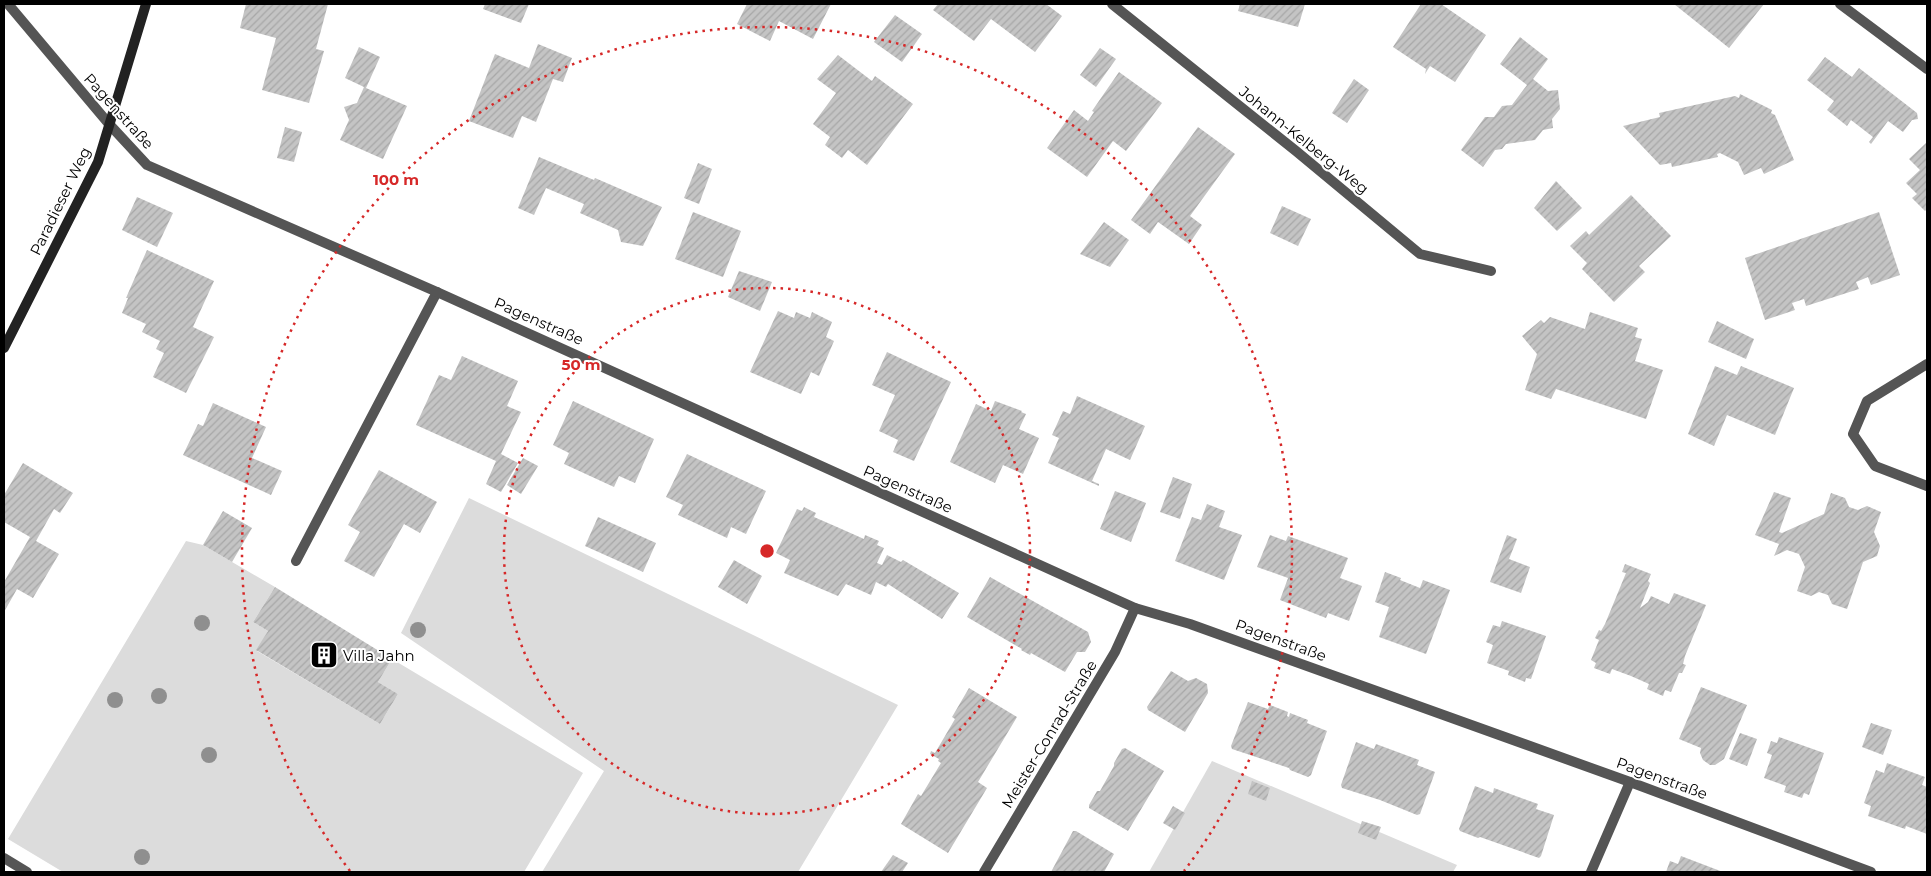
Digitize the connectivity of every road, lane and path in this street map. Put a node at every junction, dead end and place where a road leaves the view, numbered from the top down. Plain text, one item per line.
1 (8, 4) edge
2 (146, 4) edge
3 (1112, 4) edge
4 (1840, 4) edge
5 (1927, 70) edge
6 (109, 124) junction
7 (1491, 271) dead end
8 (437, 292) junction
9 (4, 348) edge
10 (1927, 364) edge
11 (1927, 486) edge
12 (296, 561) dead end
13 (1134, 608) junction
14 (1630, 782) junction
15 (4, 858) edge
16 (27, 872) edge
17 (984, 872) edge
18 (1590, 872) edge
19 (1872, 872) edge

1 - 6 street, Pagenstraße
2 - 6 street, Paradieser Weg
3 - 7 street, Johann-Kelberg-Weg
4 - 5 street
6 - 8 street, Pagenstraße
6 - 9 street, Paradieser Weg
8 - 12 street
8 - 13 street, Pagenstraße
10 - 11 street
13 - 14 street, Pagenstraße
13 - 17 street, Meister-Conrad-Straße
14 - 18 street
14 - 19 street, Pagenstraße
15 - 16 street

